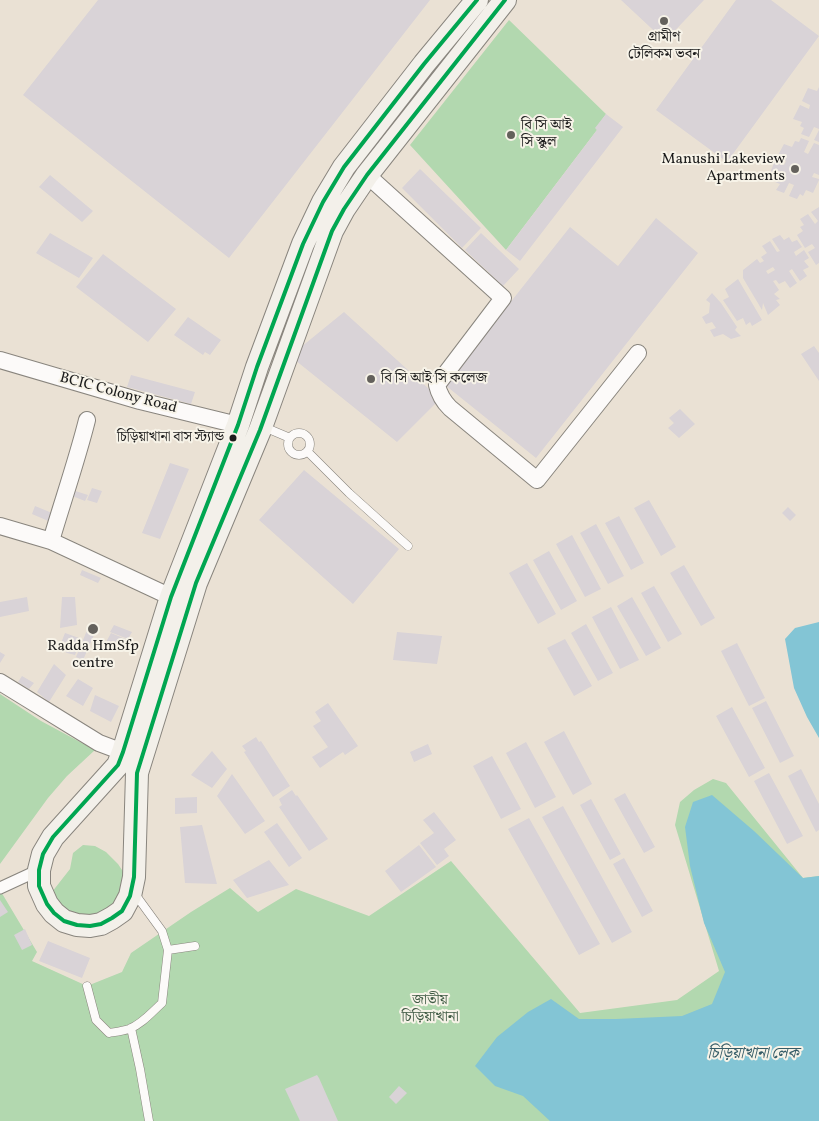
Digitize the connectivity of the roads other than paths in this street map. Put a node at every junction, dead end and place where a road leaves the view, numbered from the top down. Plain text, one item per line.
1 (477, 0) edge
2 (505, 0) edge
3 (350, 160) junction
4 (367, 174) junction
5 (638, 353) dead end
6 (0, 360) edge
7 (87, 420) dead end
8 (238, 425) junction
9 (261, 428) junction
10 (290, 438) junction
11 (308, 452) junction
12 (0, 526) edge
13 (51, 541) junction
14 (408, 546) dead end
15 (171, 597) junction
16 (0, 682) edge
17 (126, 763) junction
18 (39, 870) junction
19 (0, 888) edge
20 (132, 888) junction
21 (195, 946) dead end
22 (168, 950) junction
23 (87, 986) dead end
24 (131, 1028) junction
25 (149, 1121) edge

1 - 3 main road
2 - 4 main road
3 - 4 main road
3 - 8 main road
4 - 5 street
4 - 9 main road
6 - 8 street, BCIC Colony Road
7 - 13 street
8 - 9 main road
8 - 15 main road
9 - 10 lane
9 - 17 main road
10 - 11 lane
10 - 11 lane
11 - 14 lane
12 - 13 street
13 - 15 street
15 - 17 main road
16 - 17 street
17 - 18 main road
17 - 20 main road
18 - 19 street
18 - 20 main road
20 - 22 lane
21 - 22 lane
22 - 24 lane
23 - 24 lane
24 - 25 lane

